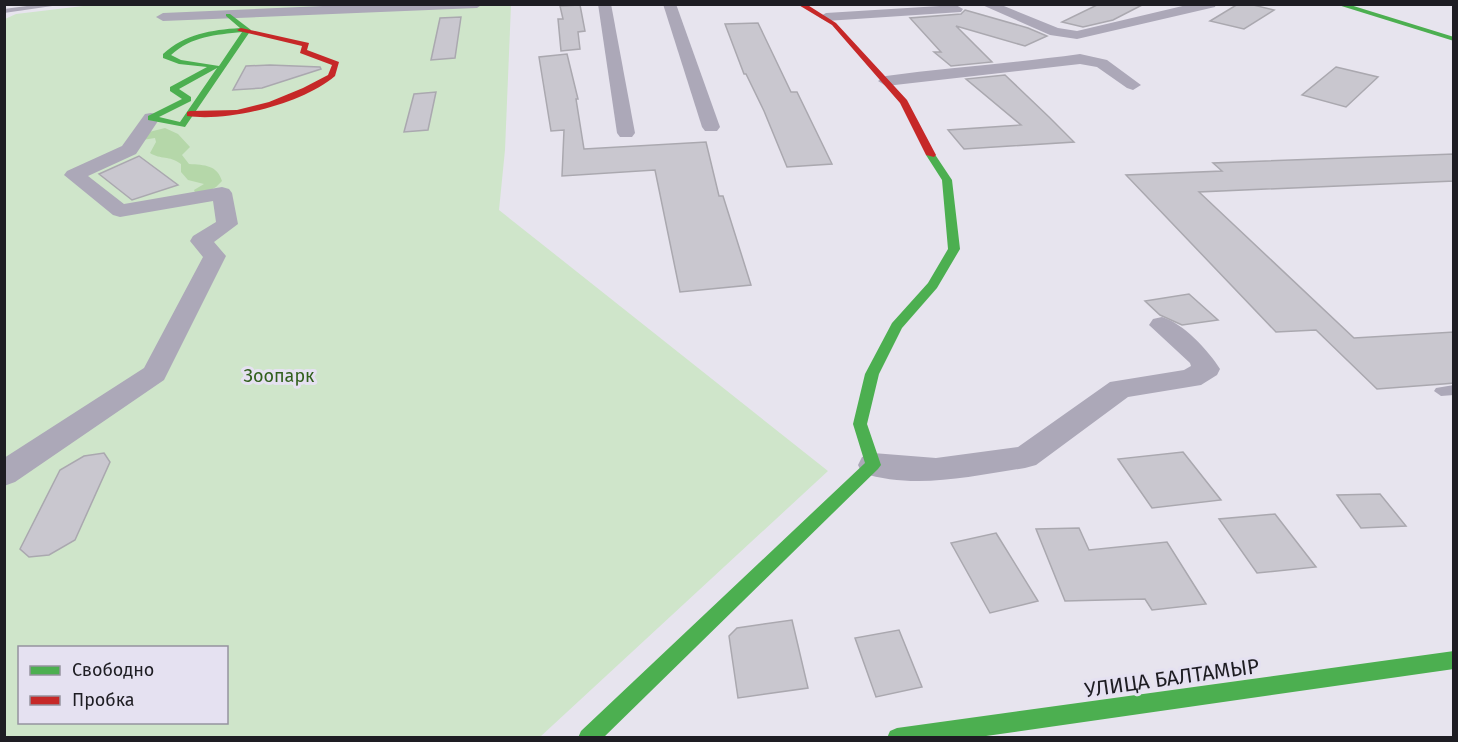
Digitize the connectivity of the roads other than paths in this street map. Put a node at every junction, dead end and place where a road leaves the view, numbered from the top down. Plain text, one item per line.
1 (63, 4) edge
2 (477, 4) edge
3 (604, 4) edge
4 (669, 4) edge
5 (800, 4) edge
6 (986, 4) edge
7 (1210, 4) edge
8 (1338, 4) edge
9 (1356, 4) edge
10 (956, 9) dead end
11 (4, 11) edge
12 (228, 15) junction
13 (826, 17) junction
14 (163, 18) dead end
15 (247, 30) junction
16 (1454, 33) edge
17 (1454, 39) edge
18 (886, 81) junction
19 (1133, 85) dead end
20 (190, 114) junction
21 (151, 118) junction
22 (711, 127) dead end
23 (626, 132) dead end
24 (1162, 325) dead end
25 (873, 465) junction
26 (4, 474) edge
27 (1454, 660) edge
28 (588, 738) edge
29 (897, 738) edge

1 - 11 lane
2 - 12 street
3 - 23 street
4 - 22 street
5 - 13 street
6 - 7 street
8 - 17 street
9 - 16 street
10 - 13 street
12 - 14 street
12 - 15 street
13 - 18 street
15 - 20 street
15 - 20 street
15 - 21 street
18 - 19 street
18 - 25 street
20 - 21 street
21 - 26 street
24 - 25 street
25 - 28 street
27 - 29 street, УЛИЦА БАЛТАМЫР

